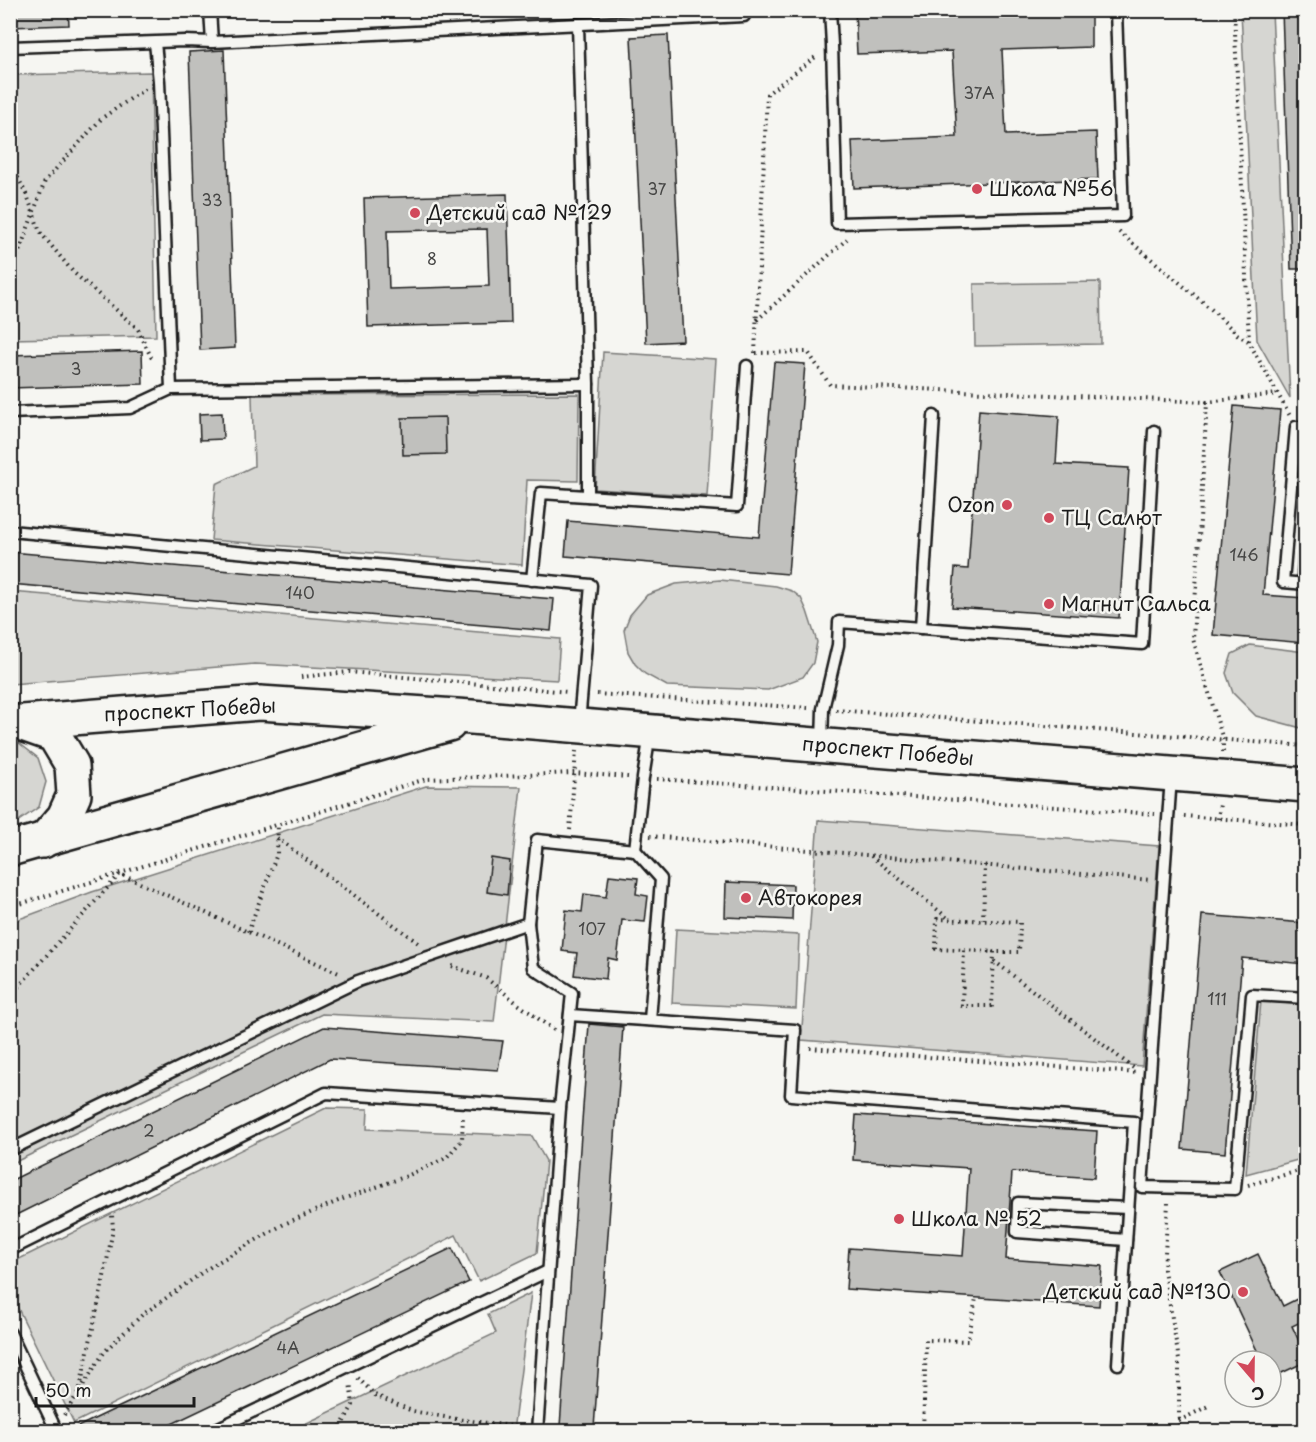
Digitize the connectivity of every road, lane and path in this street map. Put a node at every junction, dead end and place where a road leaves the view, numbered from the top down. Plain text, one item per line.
1 (210, 10) edge
2 (744, 10) edge
3 (830, 10) edge
4 (1116, 10) edge
5 (1234, 10) edge
6 (578, 24) junction
7 (212, 42) junction
8 (155, 43) junction
9 (832, 45) junction
10 (10, 47) edge
11 (159, 81) junction
12 (10, 161) edge
13 (33, 213) junction
14 (1100, 217) junction
15 (865, 222) junction
16 (10, 273) edge
17 (756, 320) junction
18 (1249, 342) junction
19 (755, 353) junction
20 (747, 366) joint
21 (170, 374) junction
22 (588, 384) junction
23 (171, 389) junction
24 (1277, 394) junction
25 (1207, 402) junction
26 (10, 413) edge
27 (934, 416) dead end
28 (1301, 427) edge
29 (1154, 431) dead end
30 (588, 496) junction
31 (10, 531) edge
32 (532, 580) junction
33 (1305, 584) edge
34 (921, 628) junction
35 (471, 717) junction
36 (14, 723) edge
37 (579, 726) junction
38 (650, 732) junction
39 (821, 746) junction
40 (1171, 774) junction
41 (1223, 779) junction
42 (1305, 785) edge
43 (278, 825) dead end
44 (637, 835) junction
45 (277, 838) junction
46 (43, 841) junction
47 (569, 843) junction
48 (10, 849) edge
49 (635, 850) junction
50 (870, 855) junction
51 (985, 866) junction
52 (1164, 881) junction
53 (950, 920) junction
54 (983, 921) junction
55 (528, 923) junction
56 (248, 932) junction
57 (964, 950) junction
58 (994, 952) junction
59 (435, 955) junction
60 (993, 961) junction
61 (358, 981) junction
62 (10, 996) edge
63 (1305, 998) edge
64 (570, 1015) junction
65 (650, 1020) junction
66 (567, 1039) junction
67 (794, 1047) junction
68 (463, 1102) junction
69 (560, 1108) junction
70 (1134, 1122) junction
71 (1146, 1124) junction
72 (10, 1150) edge
73 (1305, 1169) edge
74 (1168, 1188) junction
75 (1235, 1189) junction
76 (111, 1200) junction
77 (1128, 1208) junction
78 (1126, 1240) junction
79 (10, 1250) edge
80 (548, 1271) junction
81 (976, 1298) dead end
82 (10, 1333) edge
83 (1118, 1364) dead end
84 (348, 1366) junction
85 (79, 1391) junction
86 (1210, 1405) dead end
87 (1179, 1421) junction
88 (55, 1431) edge
89 (210, 1431) edge
90 (338, 1431) edge
91 (528, 1431) edge
92 (537, 1431) edge
93 (923, 1431) edge
94 (1179, 1431) edge

1 - 7 lane
2 - 6 lane
3 - 9 lane
4 - 14 lane
5 - 18 path
6 - 7 lane
6 - 22 lane
7 - 8 lane
8 - 10 lane
8 - 11 lane
9 - 15 lane
9 - 17 path
11 - 13 path
11 - 21 lane
12 - 13 path
13 - 16 path
13 - 21 path
14 - 15 lane
14 - 18 path
15 - 17 path
17 - 19 path
18 - 24 path
19 - 20 path
19 - 25 path
20 - 30 lane
21 - 23 lane
22 - 23 lane
22 - 30 lane
23 - 26 lane
24 - 25 path
24 - 28 path
25 - 41 path
27 - 34 lane
28 - 33 lane
29 - 34 lane
30 - 32 lane
31 - 32 lane
32 - 37 lane
34 - 39 lane
35 - 36 main road, проспект Победы
35 - 37 main road, проспект Победы
35 - 46 main road, проспект Победы
36 - 46 main road
37 - 38 main road, проспект Победы
37 - 47 path
38 - 39 main road, проспект Победы
38 - 44 lane
39 - 40 main road, проспект Победы
40 - 41 main road, проспект Победы
40 - 52 lane
41 - 42 main road, проспект Победы
43 - 45 path
44 - 49 lane
44 - 50 path
45 - 56 path
45 - 59 path
46 - 48 main road, проспект Победы
47 - 49 lane
47 - 55 lane
49 - 65 lane
50 - 51 path
50 - 53 path
51 - 52 path
51 - 54 path
52 - 71 lane
53 - 54 path
53 - 57 path
54 - 58 path
55 - 59 lane
55 - 64 lane
56 - 61 path
56 - 62 path
57 - 58 path
57 - 60 path
58 - 60 path
59 - 61 lane
59 - 66 path
60 - 67 path
61 - 72 lane
63 - 75 lane
64 - 65 lane
64 - 66 lane
65 - 67 lane
66 - 69 lane
67 - 70 lane
68 - 69 lane
68 - 76 lane
68 - 85 path
69 - 80 lane
70 - 71 lane
70 - 77 lane
71 - 74 lane
73 - 75 path
74 - 75 lane
74 - 87 path
76 - 79 lane
76 - 85 path
77 - 78 lane
77 - 78 lane
78 - 83 lane
80 - 84 lane
80 - 92 lane
81 - 93 path
82 - 88 lane
84 - 89 lane
84 - 90 path
84 - 91 path
85 - 88 path
86 - 87 path
87 - 94 path

